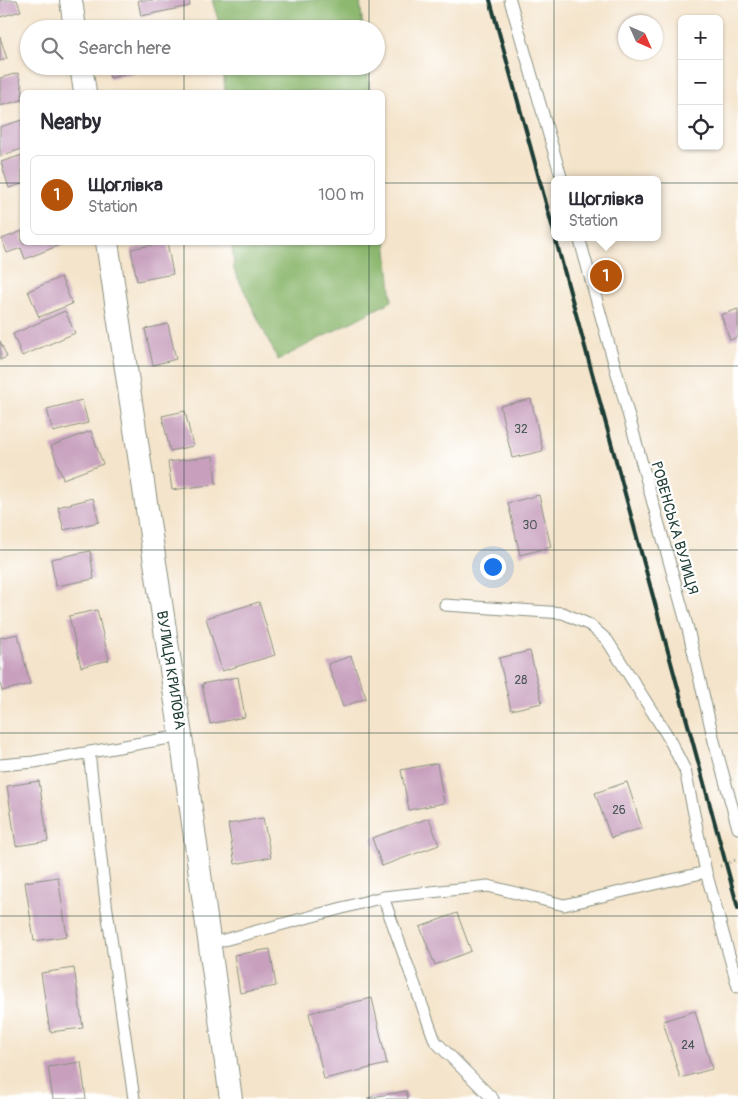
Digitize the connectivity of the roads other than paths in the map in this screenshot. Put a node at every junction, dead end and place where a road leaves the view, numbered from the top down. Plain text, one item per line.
1 (71, 0) edge
2 (510, 0) edge
3 (74, 20) edge
4 (82, 75) edge
5 (85, 90) edge
6 (561, 176) edge
7 (580, 241) edge
8 (107, 245) edge
9 (445, 605) dead end
10 (181, 736) junction
11 (89, 752) junction
12 (0, 765) edge
13 (738, 828) edge
14 (706, 872) junction
15 (383, 898) junction
16 (209, 944) junction
17 (738, 987) edge
18 (134, 1099) edge
19 (231, 1099) edge
20 (493, 1099) edge

1 - 3 street
2 - 6 lane
4 - 5 street
7 - 13 lane, РОВЕНСЬКА ВУЛИЦЯ
8 - 10 street, ВУЛИЦЯ КРИЛОВА
9 - 14 lane
10 - 11 lane
10 - 16 street, ВУЛИЦЯ КРИЛОВА
11 - 12 lane
11 - 18 lane
14 - 15 lane
14 - 17 lane
15 - 16 lane
15 - 20 lane
16 - 19 street, ВУЛИЦЯ КРИЛОВА

